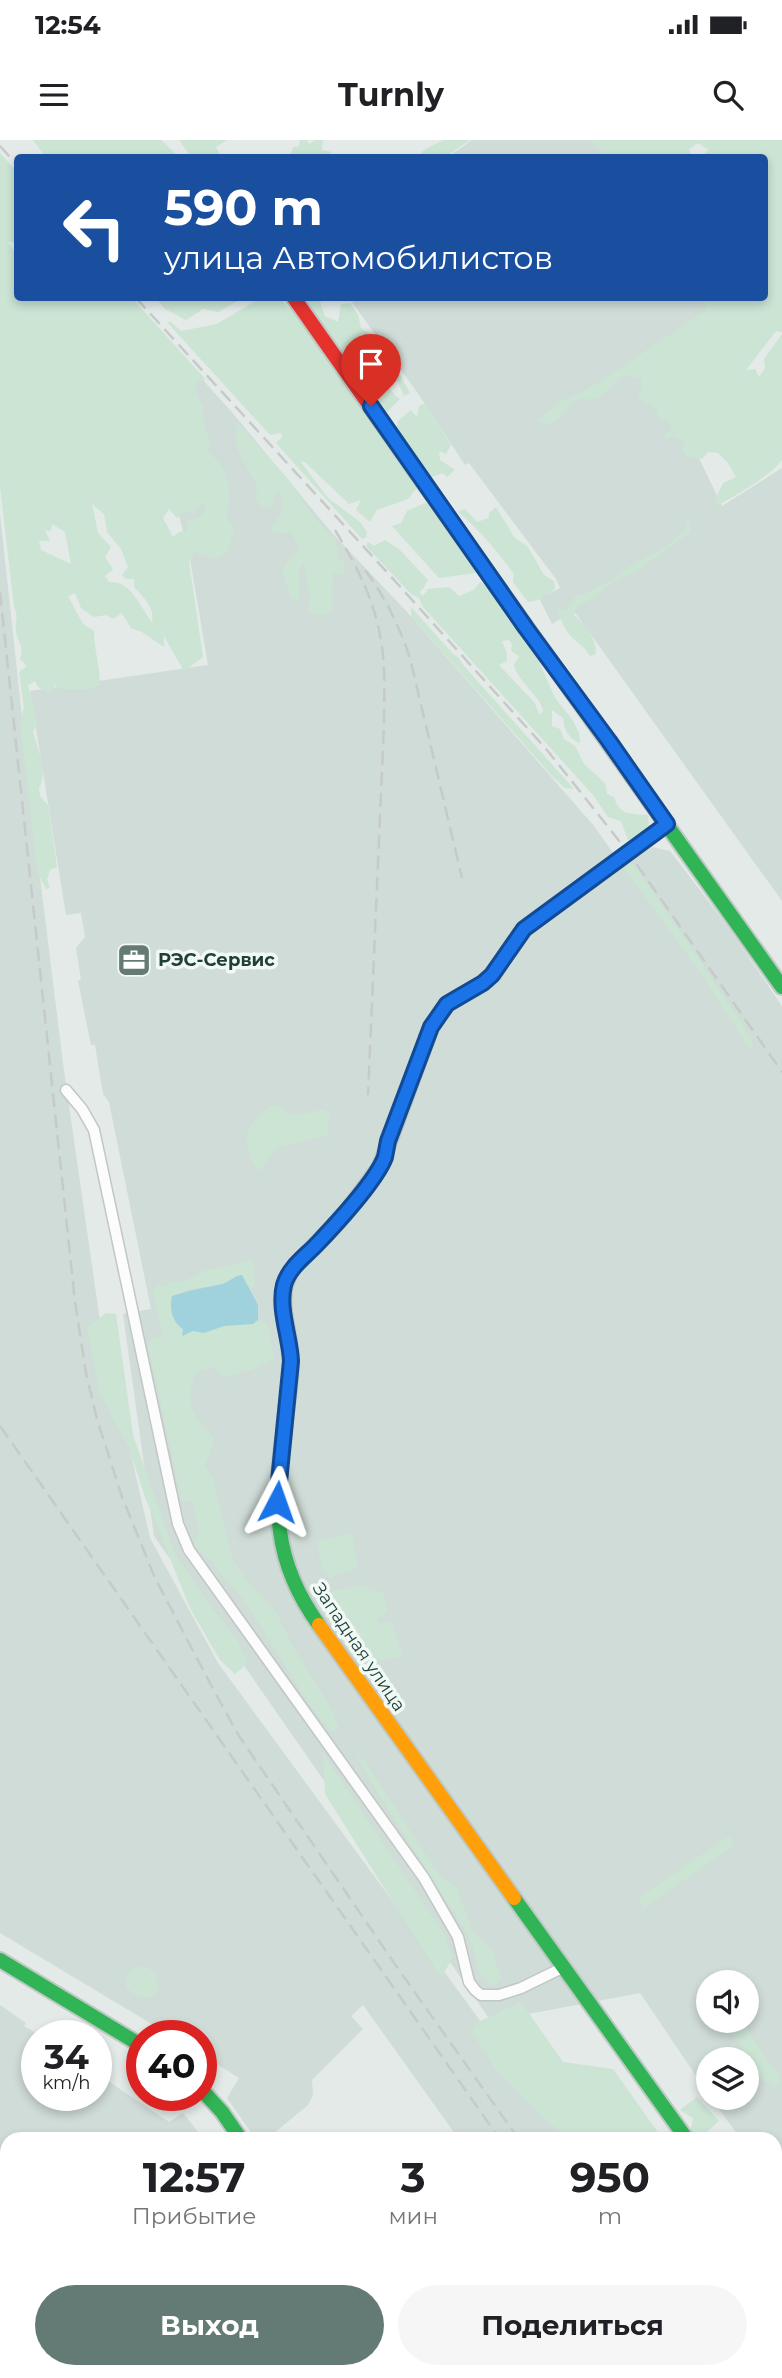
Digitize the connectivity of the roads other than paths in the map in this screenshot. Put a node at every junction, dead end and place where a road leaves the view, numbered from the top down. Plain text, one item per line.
1 (296, 301) edge
2 (667, 824) junction
3 (782, 987) edge
4 (66, 1090) dead end
5 (0, 1960) edge
6 (564, 1968) junction
7 (126, 2036) edge
8 (217, 2107) edge
9 (236, 2132) edge
10 (681, 2132) edge

1 - 2 street
2 - 3 street
2 - 6 street, Западная улица
4 - 6 street
5 - 7 street
6 - 10 street, Западная улица
8 - 9 street

